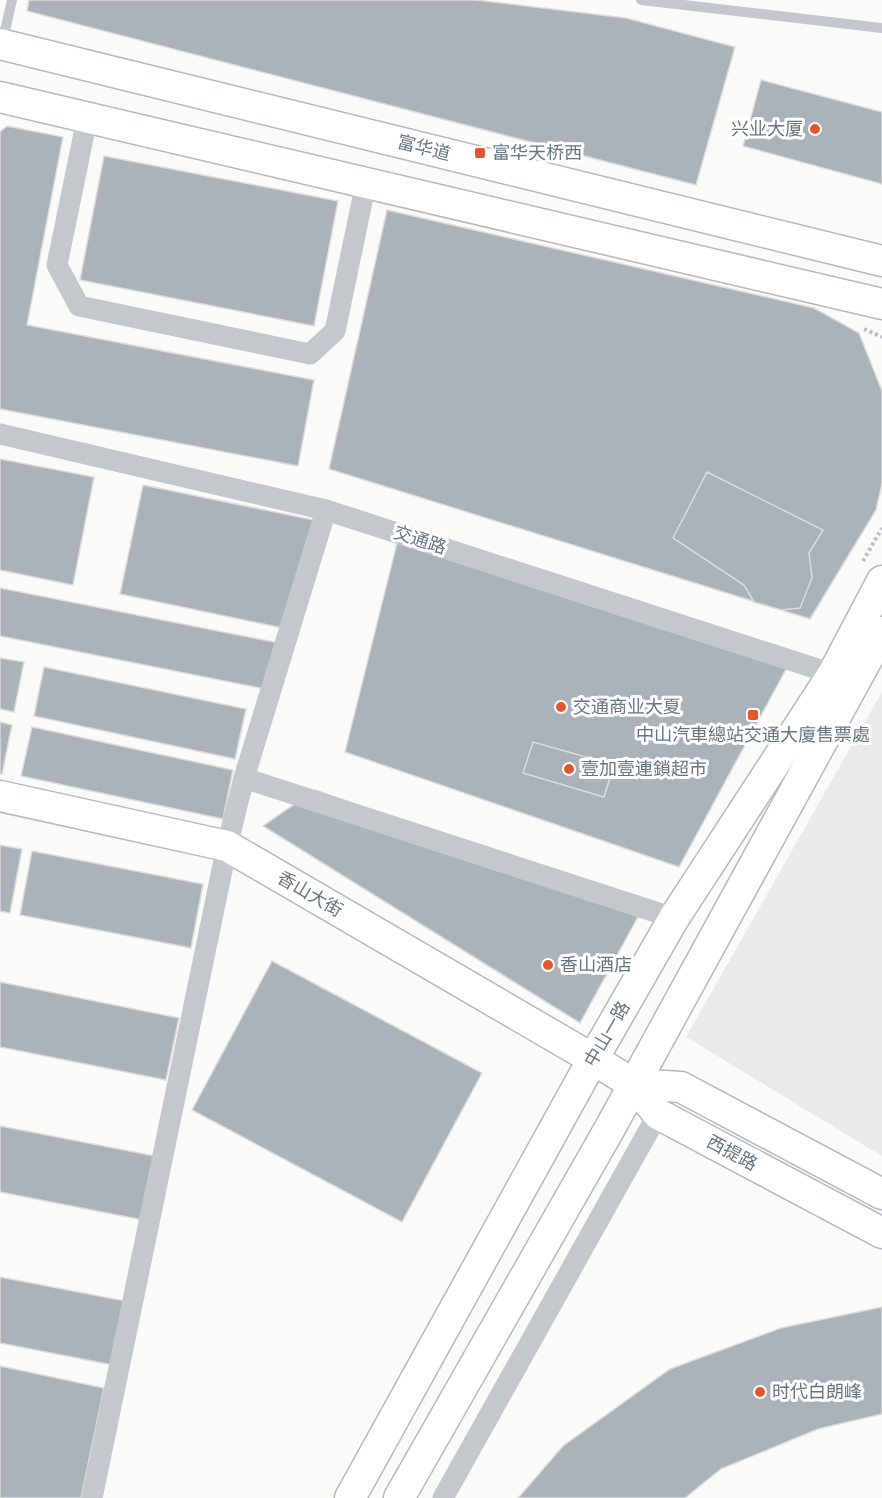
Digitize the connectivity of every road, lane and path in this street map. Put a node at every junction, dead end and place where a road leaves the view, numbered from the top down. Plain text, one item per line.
1 (12, 0) edge
2 (641, 0) edge
3 (882, 28) edge
4 (1, 44) edge
5 (0, 97) edge
6 (87, 119) junction
7 (366, 183) junction
8 (882, 261) edge
9 (882, 304) edge
10 (0, 434) edge
11 (326, 510) junction
12 (882, 581) edge
13 (882, 632) edge
14 (833, 674) junction
15 (244, 778) junction
16 (0, 796) edge
17 (227, 846) junction
18 (674, 918) junction
19 (593, 1059) junction
20 (633, 1084) junction
21 (658, 1114) junction
22 (882, 1194) edge
23 (882, 1233) edge
24 (92, 1498) edge
25 (350, 1498) edge
26 (399, 1498) edge
27 (443, 1498) edge

1 - 4 lane
2 - 3 lane
4 - 8 main road, 富华道
5 - 6 main road
6 - 7 main road
6 - 7 street
7 - 9 main road
10 - 11 street, 交通路
11 - 14 street, 交通路
11 - 15 street
12 - 14 main road, 中山一路
13 - 20 main road
14 - 18 main road, 中山一路
15 - 17 street
15 - 18 street
16 - 17 main road, 香山大街
17 - 19 main road, 香山大街
17 - 24 street
18 - 19 main road, 中山一路
19 - 20 main road, 西提路
19 - 25 main road, 中山一路
20 - 21 main road, 西提路
20 - 22 main road
20 - 26 main road
21 - 23 main road, 西提路
21 - 27 street

